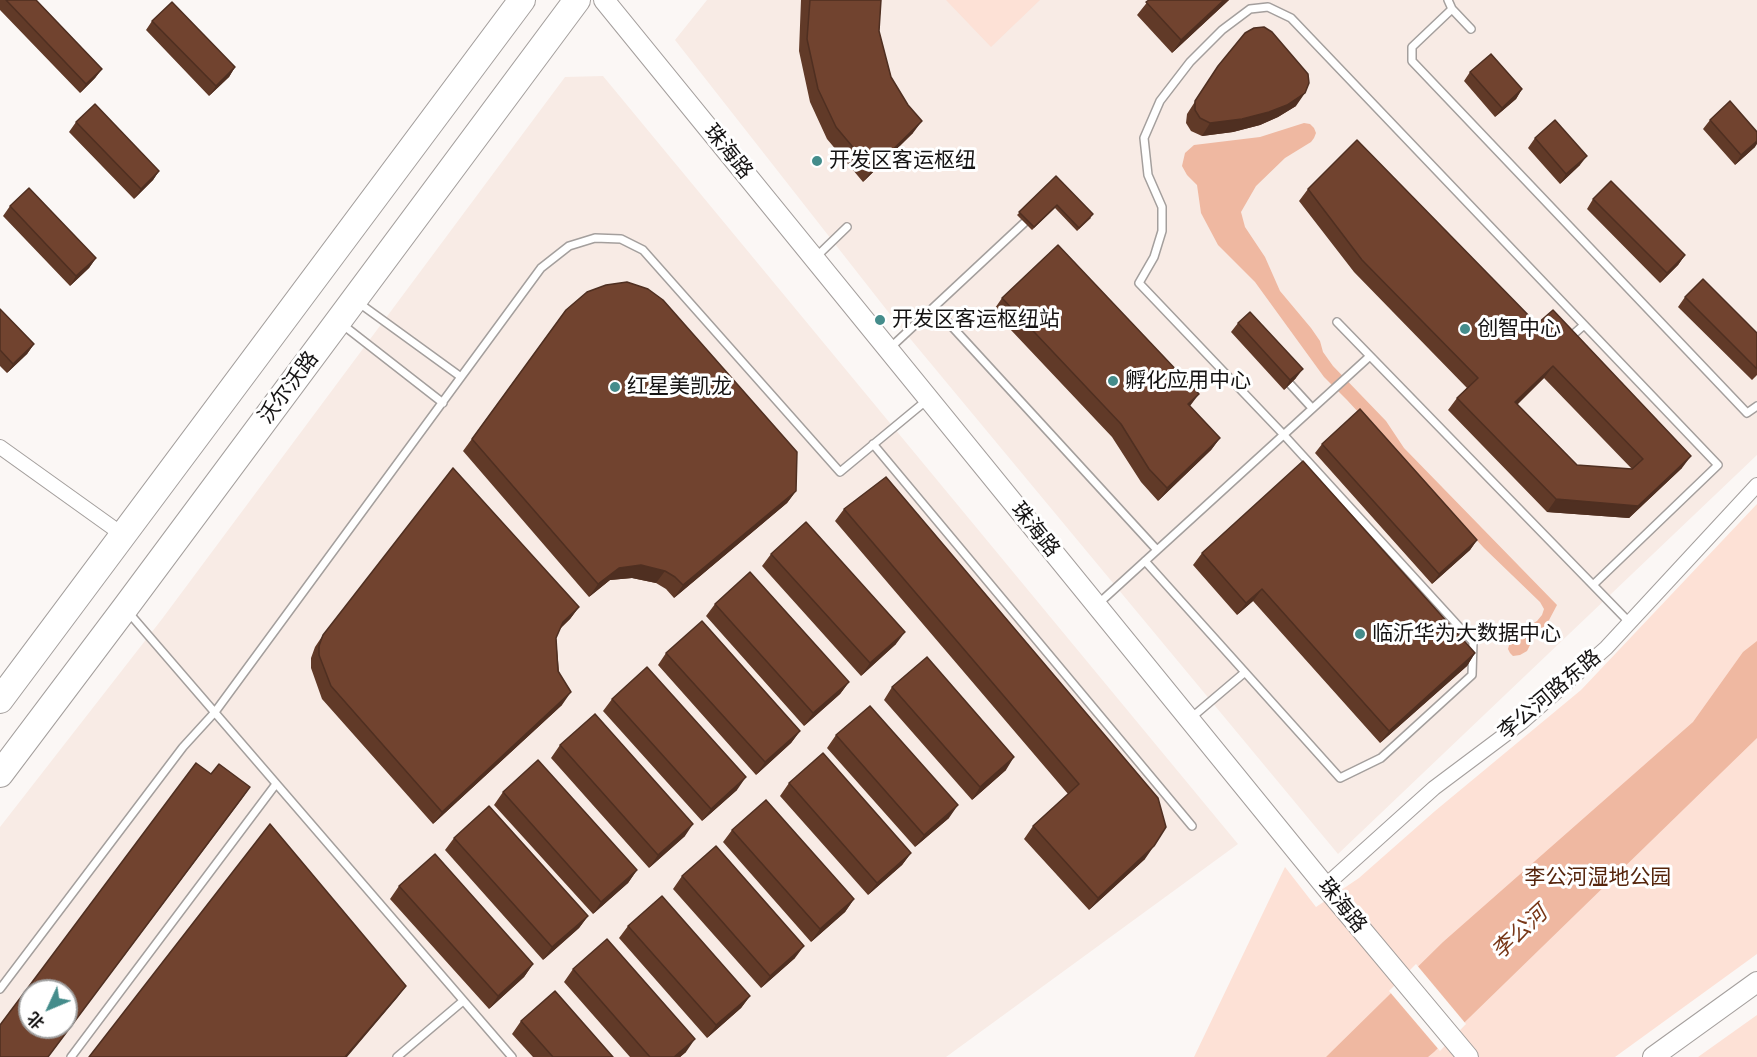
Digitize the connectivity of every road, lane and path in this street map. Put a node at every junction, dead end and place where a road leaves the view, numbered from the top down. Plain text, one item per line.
1 (522, 0) edge
2 (577, 0) edge
3 (604, 0) edge
4 (1448, 0) edge
5 (1452, 9) junction
6 (1471, 29) dead end
7 (1024, 223) edge
8 (847, 227) dead end
9 (815, 259) junction
10 (355, 300) junction
11 (934, 307) junction
12 (338, 322) junction
13 (1337, 322) dead end
14 (1584, 325) junction
15 (1564, 343) edge
16 (888, 350) junction
17 (1370, 356) junction
18 (461, 377) junction
19 (1290, 384) edge
20 (928, 399) junction
21 (443, 403) junction
22 (1757, 406) edge
23 (1312, 408) junction
24 (1283, 434) junction
25 (873, 444) junction
26 (0, 447) edge
27 (1757, 485) edge
28 (123, 535) junction
29 (1157, 550) junction
30 (1145, 561) junction
31 (1593, 585) junction
32 (1096, 605) junction
33 (126, 609) junction
34 (1629, 622) junction
35 (1244, 673) junction
36 (0, 700) edge
37 (215, 712) junction
38 (1190, 720) junction
39 (0, 774) edge
40 (276, 784) junction
41 (1192, 826) dead end
42 (1325, 886) junction
43 (1757, 982) edge
44 (0, 989) edge
45 (463, 1001) junction
46 (71, 1057) edge
47 (397, 1057) edge
48 (512, 1057) edge
49 (1468, 1057) edge
50 (1653, 1057) edge

1 - 28 highway
2 - 10 highway, 沃尔沃路
3 - 9 main road, 珠海路
4 - 5 lane
5 - 6 lane
5 - 22 lane
7 - 11 lane
8 - 9 lane
9 - 16 main road, 珠海路
10 - 12 highway, 沃尔沃路
10 - 18 lane
11 - 16 lane
11 - 29 lane
12 - 21 lane
12 - 33 highway, 沃尔沃路
13 - 17 lane
14 - 15 lane
14 - 24 lane
14 - 31 lane
16 - 20 main road, 珠海路
17 - 23 lane
17 - 31 lane
18 - 21 lane
18 - 25 lane
19 - 23 lane
20 - 25 lane
20 - 32 main road, 珠海路
21 - 37 lane
23 - 24 lane
24 - 29 lane
24 - 35 lane
25 - 41 lane
26 - 28 street
27 - 34 street, 李公河路东路
28 - 36 highway
29 - 30 lane
30 - 32 lane
30 - 35 lane
31 - 34 lane
32 - 38 main road, 珠海路
33 - 37 lane
33 - 39 highway, 沃尔沃路
34 - 42 street, 李公河路东路
35 - 38 lane
37 - 40 lane
37 - 44 lane
38 - 42 main road, 珠海路
40 - 45 lane
40 - 46 lane
42 - 49 main road, 珠海路
43 - 50 main road
45 - 47 lane
45 - 48 lane

